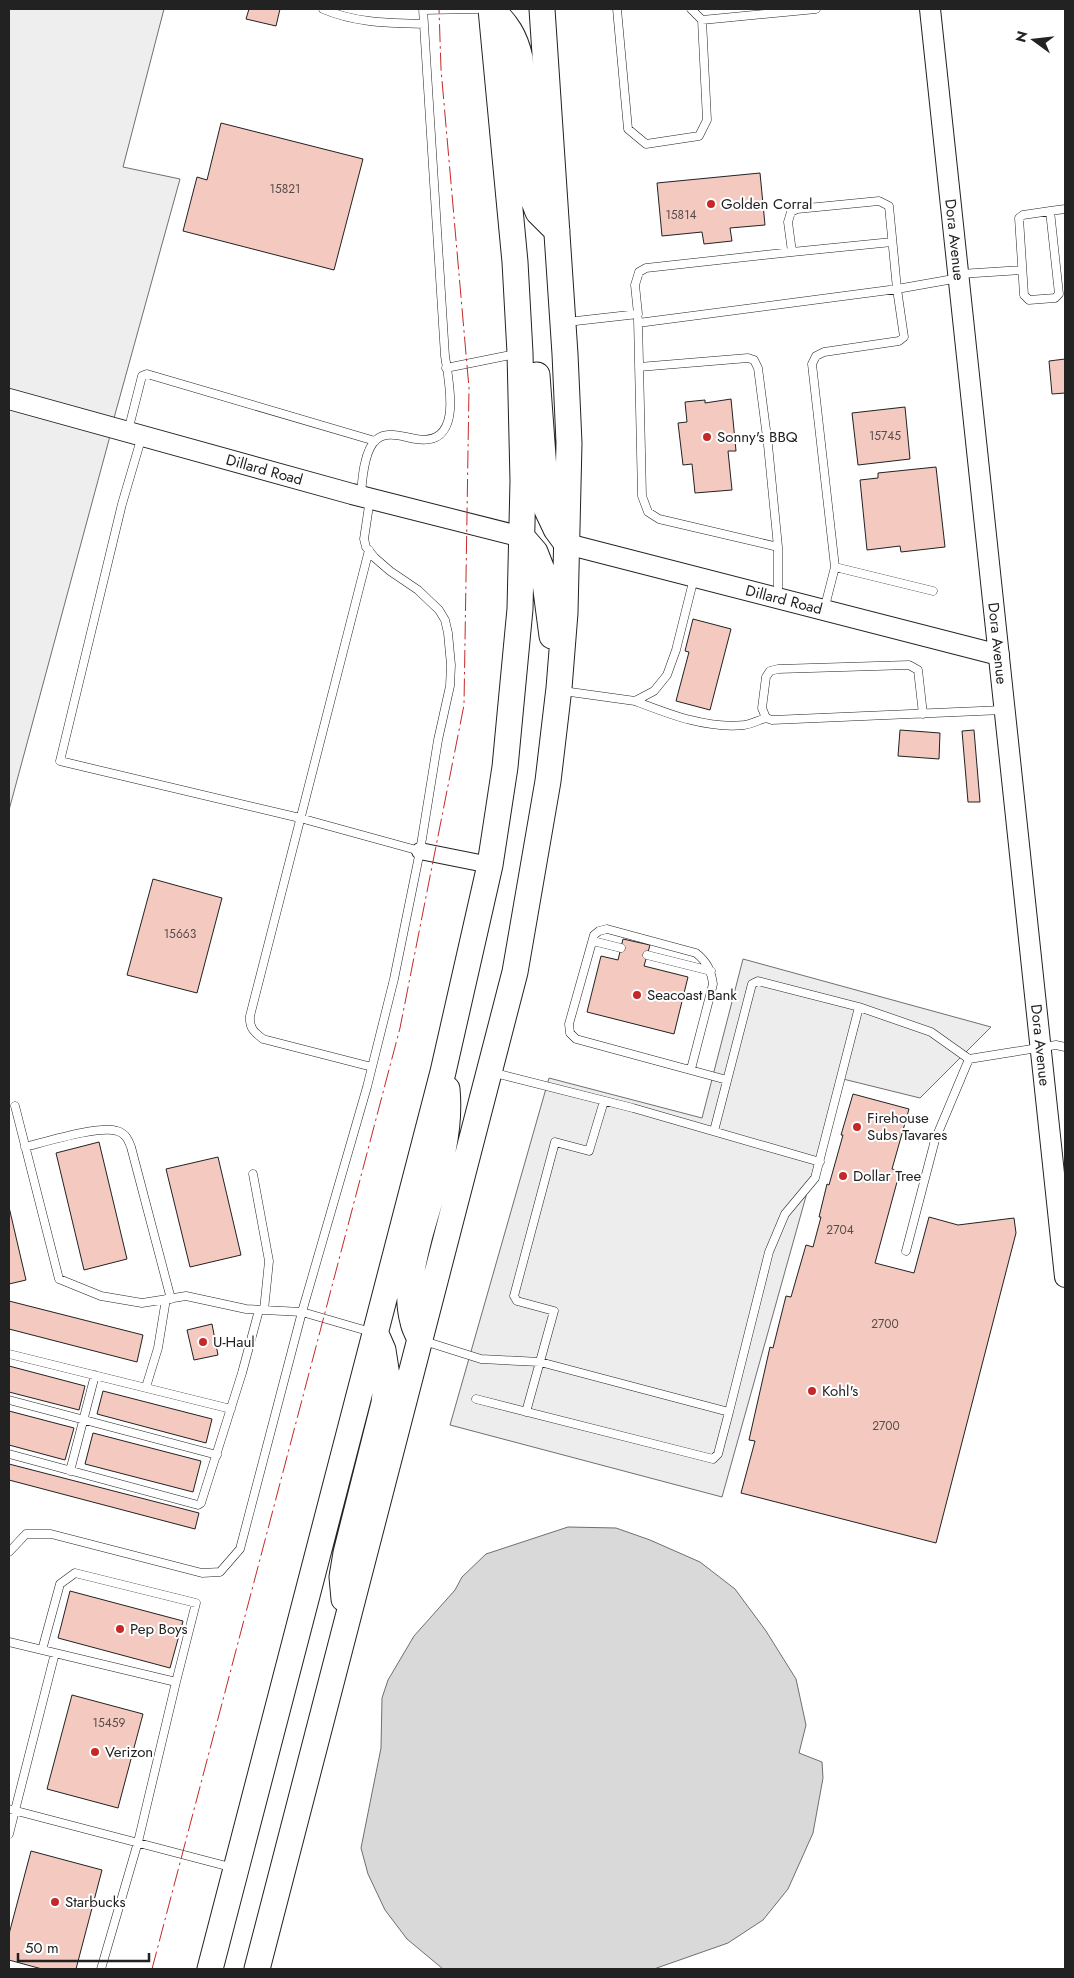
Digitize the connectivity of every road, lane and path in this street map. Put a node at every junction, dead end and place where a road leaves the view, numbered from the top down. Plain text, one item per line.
1 (324, 9) edge
2 (423, 9) edge
3 (477, 9) edge
4 (491, 9) edge
5 (542, 9) edge
6 (618, 9) edge
7 (690, 9) edge
8 (816, 9) edge
9 (930, 9) edge
10 (340, 12) edge
11 (702, 20) junction
12 (424, 24) junction
13 (1065, 209) edge
14 (1050, 211) junction
15 (557, 232) junction
16 (892, 242) junction
17 (792, 252) junction
18 (1022, 270) junction
19 (958, 276) junction
20 (897, 289) junction
21 (638, 318) junction
22 (563, 322) junction
23 (520, 353) junction
24 (639, 367) junction
25 (446, 368) junction
26 (9, 399) edge
27 (135, 433) junction
28 (375, 440) junction
29 (365, 497) junction
30 (522, 537) junction
31 (567, 544) junction
32 (778, 547) junction
33 (369, 550) junction
34 (835, 567) junction
35 (694, 576) junction
36 (933, 591) dead end
37 (778, 598) junction
38 (824, 610) junction
39 (999, 656) junction
40 (559, 689) junction
41 (635, 701) junction
42 (1005, 710) junction
43 (922, 714) junction
44 (766, 718) junction
45 (300, 818) junction
46 (420, 851) junction
47 (490, 865) junction
48 (593, 941) junction
49 (621, 948) dead end
50 (647, 955) dead end
51 (711, 972) junction
52 (859, 1007) junction
53 (1065, 1047) edge
54 (1041, 1048) junction
55 (970, 1059) junction
56 (372, 1067) junction
57 (691, 1069) junction
58 (443, 1072) junction
59 (490, 1072) junction
60 (727, 1080) junction
61 (604, 1101) junction
62 (14, 1106) dead end
63 (714, 1131) junction
64 (25, 1147) junction
65 (820, 1162) junction
66 (252, 1174) dead end
67 (906, 1251) dead end
68 (1065, 1277) edge
69 (168, 1299) junction
70 (262, 1310) junction
71 (302, 1312) junction
72 (376, 1334) junction
73 (420, 1340) junction
74 (9, 1354) edge
75 (540, 1362) junction
76 (95, 1375) junction
77 (146, 1388) junction
78 (476, 1399) dead end
79 (9, 1400) edge
80 (231, 1409) junction
81 (526, 1412) junction
82 (728, 1412) junction
83 (84, 1419) junction
84 (9, 1454) edge
85 (216, 1455) junction
86 (70, 1470) junction
87 (9, 1552) edge
88 (348, 1618) junction
89 (9, 1642) edge
90 (42, 1650) junction
91 (55, 1653) junction
92 (176, 1682) junction
93 (12, 1810) edge
94 (9, 1834) edge
95 (138, 1842) junction
96 (236, 1869) junction
97 (101, 1969) edge
98 (210, 1969) edge
99 (257, 1969) edge

1 - 10 lane
2 - 3 lane
2 - 12 lane
4 - 15 main road
4 - 23 main road
5 - 15 main road
6 - 11 lane
7 - 11 lane
8 - 11 lane
9 - 19 street, Dora Avenue
10 - 12 lane
12 - 25 lane
13 - 14 lane
14 - 18 lane
14 - 18 lane
15 - 22 main road
16 - 17 lane
16 - 17 lane
16 - 20 lane
17 - 21 lane
18 - 19 lane
19 - 20 lane
19 - 39 street, Dora Avenue
20 - 21 lane
20 - 34 lane
21 - 22 lane
21 - 24 lane
22 - 31 main road
23 - 25 lane
23 - 30 main road
23 - 31 main road
24 - 32 lane
24 - 32 lane
25 - 28 lane
26 - 27 street, Dillard Road
27 - 28 lane
27 - 29 street, Dillard Road
27 - 45 lane
28 - 29 lane
29 - 30 street, Dillard Road
29 - 33 lane
30 - 40 main road
30 - 47 main road
31 - 35 street, Dillard Road
31 - 40 main road
32 - 37 lane
33 - 45 lane
33 - 46 lane
34 - 36 lane
34 - 38 lane
35 - 37 street, Dillard Road
35 - 41 lane
37 - 38 street, Dillard Road
38 - 39 street, Dillard Road
39 - 42 street, Dora Avenue
40 - 41 lane
40 - 59 main road
41 - 44 lane
42 - 43 lane
42 - 54 street, Dora Avenue
43 - 44 lane
43 - 44 lane
45 - 46 lane
45 - 56 lane
46 - 47 street
46 - 56 lane
47 - 58 main road
48 - 49 lane
48 - 51 lane
48 - 57 lane
50 - 51 lane
51 - 57 lane
52 - 55 lane
52 - 60 lane
52 - 65 lane
53 - 54 lane
54 - 55 lane
54 - 68 street, Dora Avenue
55 - 67 lane
56 - 71 lane
57 - 60 lane
58 - 72 main road
58 - 73 main road
59 - 61 lane
59 - 73 main road
60 - 63 lane
61 - 63 lane
61 - 75 lane
62 - 64 lane
63 - 65 lane
64 - 69 lane
64 - 69 lane
65 - 82 lane
66 - 70 lane
69 - 70 lane
69 - 77 lane
70 - 71 lane
70 - 80 lane
71 - 72 lane
71 - 87 lane
72 - 88 main road
72 - 96 main road
73 - 75 lane
73 - 88 main road
74 - 76 lane
75 - 81 lane
75 - 82 lane
76 - 77 lane
76 - 83 lane
77 - 80 lane
78 - 81 lane
79 - 83 lane
80 - 85 lane
81 - 82 lane
83 - 85 lane
83 - 86 lane
84 - 86 lane
85 - 86 lane
88 - 99 main road
89 - 90 lane
90 - 91 lane
90 - 92 lane
91 - 92 lane
91 - 93 lane
92 - 95 lane
93 - 94 lane
93 - 95 lane
95 - 96 lane
95 - 97 lane
96 - 98 main road

